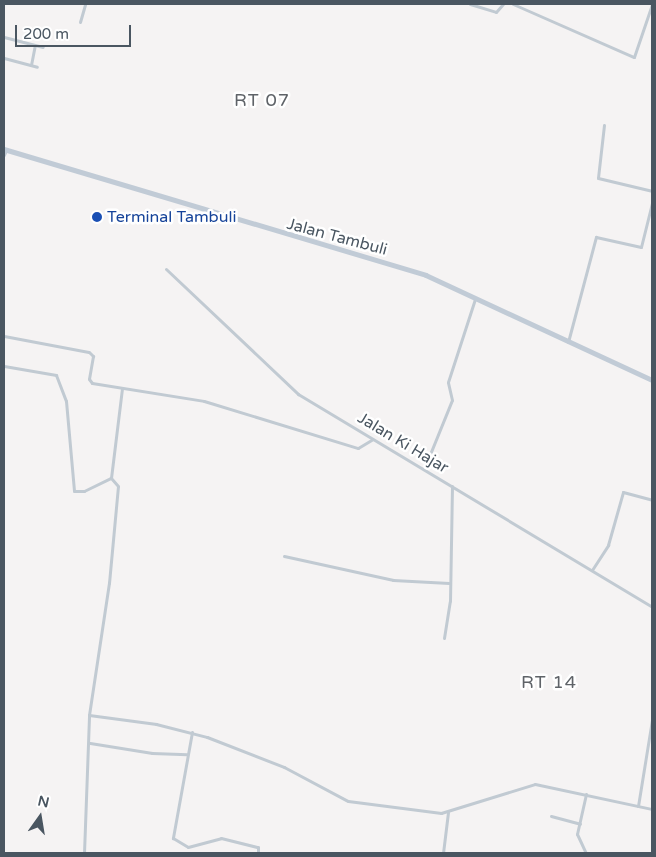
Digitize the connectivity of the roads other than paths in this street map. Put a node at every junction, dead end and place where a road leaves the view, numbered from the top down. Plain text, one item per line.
1 (85, 4) edge
2 (470, 4) edge
3 (503, 4) edge
4 (513, 4) edge
5 (652, 4) edge
6 (80, 22) dead end
7 (4, 37) edge
8 (35, 45) junction
9 (43, 47) dead end
10 (4, 58) edge
11 (31, 65) junction
12 (37, 67) dead end
13 (604, 125) dead end
14 (4, 151) edge
15 (652, 191) edge
16 (652, 203) edge
17 (166, 269) dead end
18 (475, 299) junction
19 (4, 336) edge
20 (568, 342) junction
21 (4, 366) edge
22 (652, 380) edge
23 (122, 389) junction
24 (373, 439) junction
25 (424, 469) junction
26 (112, 478) junction
27 (452, 486) junction
28 (652, 500) edge
29 (284, 556) dead end
30 (592, 570) junction
31 (449, 583) junction
32 (652, 607) edge
33 (444, 638) dead end
34 (89, 716) junction
35 (652, 720) edge
36 (192, 732) junction
37 (90, 743) junction
38 (187, 754) junction
39 (586, 794) junction
40 (638, 806) junction
41 (652, 809) edge
42 (448, 812) junction
43 (551, 816) dead end
44 (580, 824) junction
45 (84, 853) edge
46 (258, 853) edge
47 (443, 853) edge
48 (586, 853) edge

1 - 6 street
2 - 3 street
4 - 5 street
7 - 8 street
8 - 9 street
8 - 11 street
10 - 11 street
11 - 12 street
13 - 15 street
14 - 18 street, Jalan Tambuli
16 - 20 street
17 - 24 street, Jalan Ki Hajar
18 - 20 street, Jalan Tambuli
18 - 25 street
19 - 23 street
20 - 22 street, Jalan Tambuli
21 - 26 street
23 - 24 street
23 - 26 street
24 - 25 street, Jalan Ki Hajar
25 - 27 street, Jalan Ki Hajar
26 - 34 street
27 - 30 street, Jalan Ki Hajar
27 - 31 street
28 - 30 street
29 - 31 street
30 - 32 street, Jalan Ki Hajar
31 - 33 street
34 - 36 street
34 - 37 street
35 - 40 street
36 - 38 street
36 - 42 street
37 - 38 street
37 - 45 street
38 - 46 street
39 - 40 street
39 - 42 street
39 - 44 street
40 - 41 street
42 - 47 street
43 - 44 street
44 - 48 street

